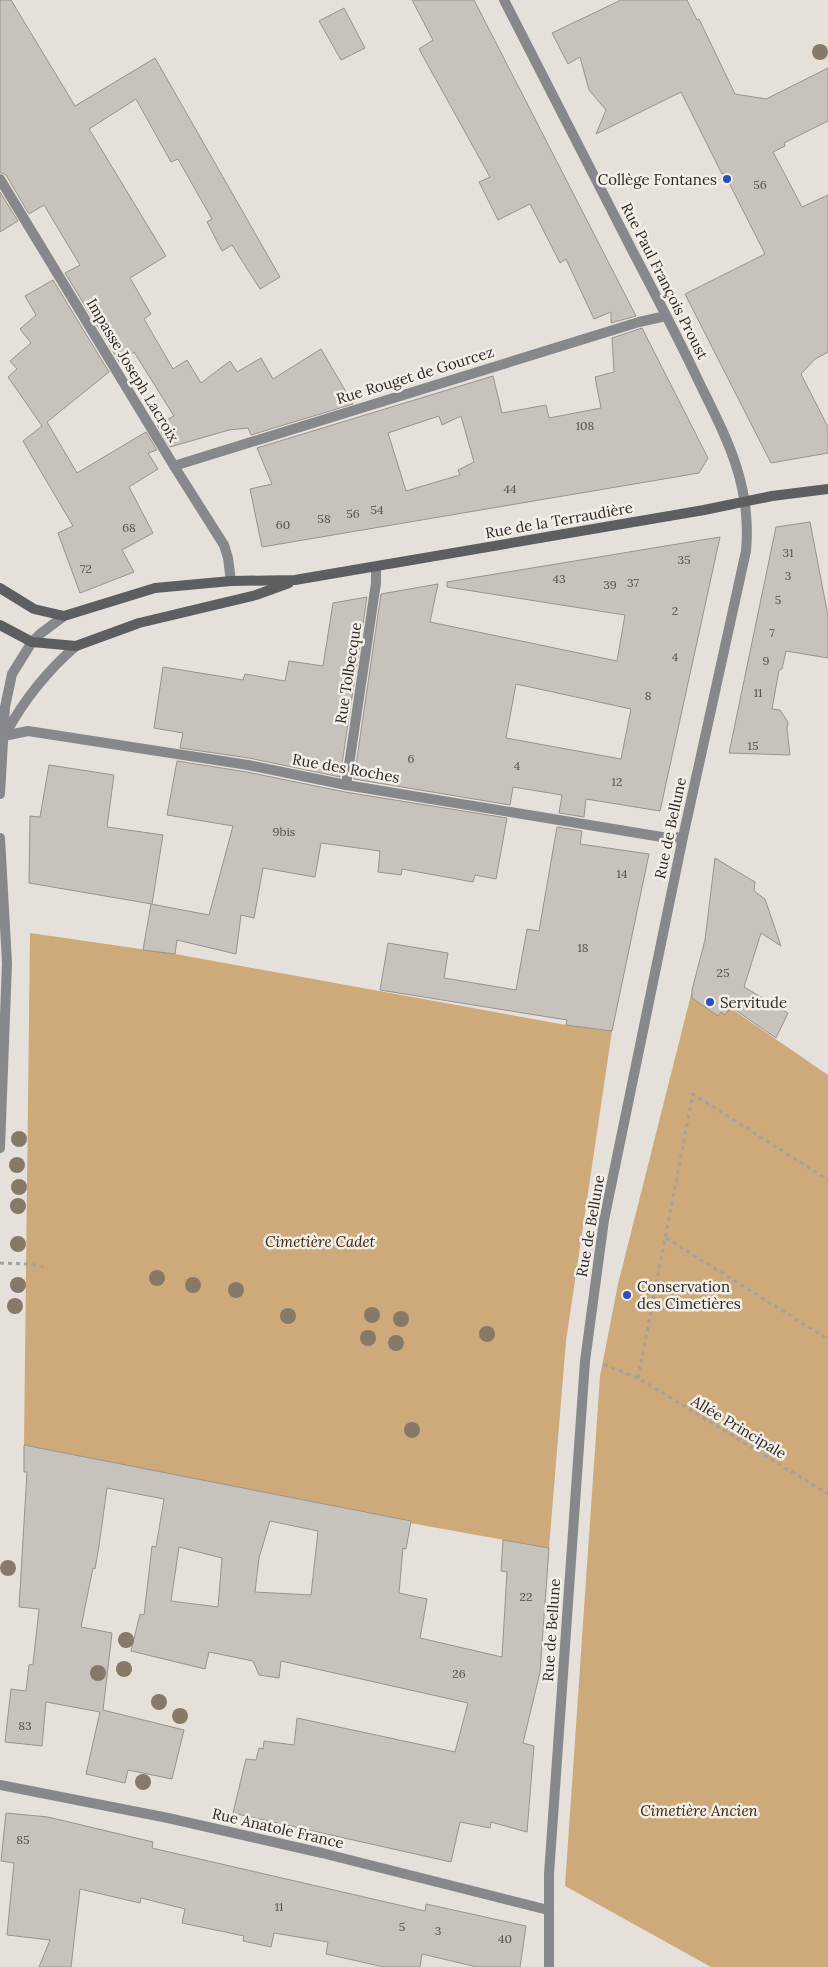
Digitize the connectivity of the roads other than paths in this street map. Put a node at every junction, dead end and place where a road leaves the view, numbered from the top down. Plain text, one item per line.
1 (504, 0) edge
2 (0, 179) edge
3 (666, 316) junction
4 (174, 466) junction
5 (828, 489) edge
6 (745, 502) junction
7 (376, 567) junction
8 (295, 580) junction
9 (231, 581) junction
10 (0, 588) edge
11 (64, 616) junction
12 (0, 625) edge
13 (32, 642) junction
14 (76, 646) junction
15 (4, 736) junction
16 (346, 785) junction
17 (0, 794) edge
18 (683, 837) junction
19 (0, 838) edge
20 (0, 1148) edge
21 (0, 1785) edge
22 (548, 1910) junction
23 (549, 1967) edge

1 - 3 street, Rue Paul François Proust
2 - 4 street, Impasse Joseph Lacroix
3 - 4 street, Rue Rouget de Gourcez
3 - 6 street, Rue Paul François Proust
4 - 9 street, Impasse Joseph Lacroix
5 - 6 main road, Rue de la Terraudière
6 - 7 main road, Rue de la Terraudière
6 - 18 street, Rue de Bellune
7 - 8 main road, Rue de la Terraudière
7 - 16 street, Rue Tolbecque
8 - 9 main road, Rue de la Terraudière
8 - 14 main road, Rue de la Terraudière
9 - 11 main road, Rue de la Terraudière
10 - 11 main road
11 - 13 street, Rue de la Terraudière
12 - 13 main road
13 - 14 main road
13 - 15 street, Rue de la Terraudière
14 - 15 street, Rue de la Terraudière
15 - 16 street, Rue des Roches
15 - 17 street, Rue de la Terraudière
16 - 18 street, Rue des Roches
18 - 22 street, Rue de Bellune
19 - 20 street
21 - 22 street, Rue Anatole France
22 - 23 street, Rue de Bellune

